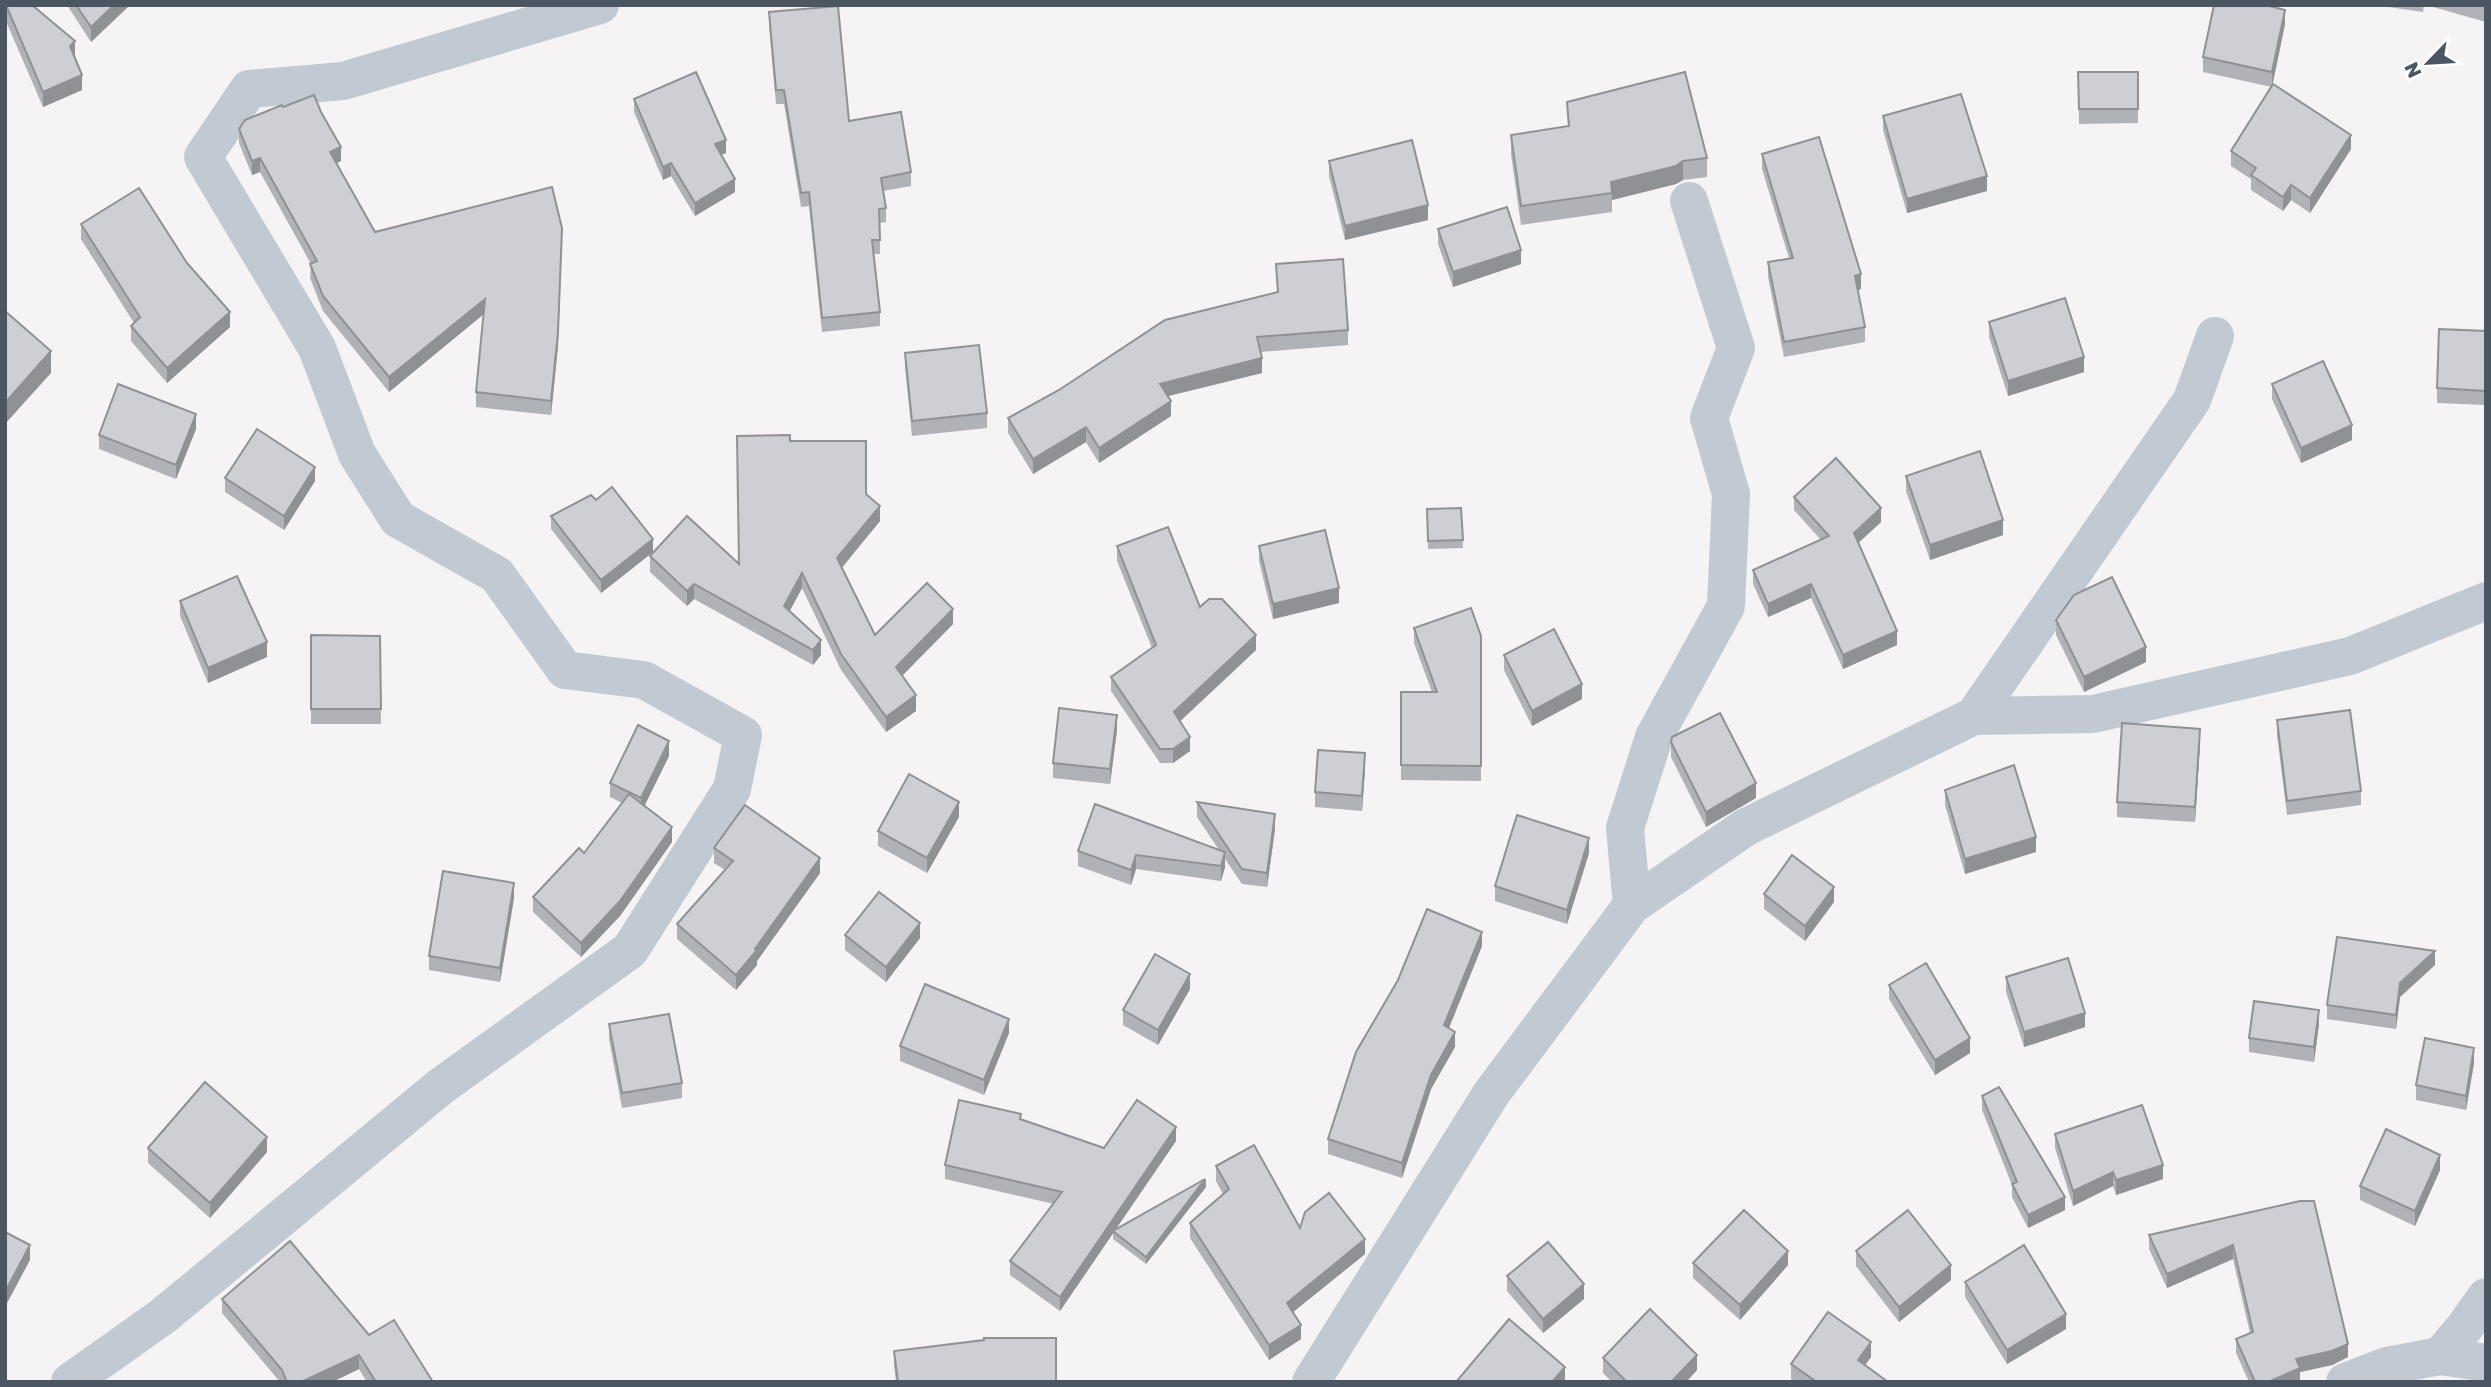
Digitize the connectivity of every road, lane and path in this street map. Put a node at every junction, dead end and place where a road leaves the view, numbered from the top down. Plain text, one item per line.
1 (600, 5) edge
2 (1689, 201) dead end
3 (2215, 336) dead end
4 (2486, 601) edge
5 (1974, 716) junction
6 (1632, 905) junction
7 (2486, 1297) edge
8 (2440, 1356) junction
9 (2486, 1363) edge
10 (70, 1382) edge
11 (1311, 1382) edge
12 (2345, 1382) edge

1 - 10 street
2 - 6 street
3 - 5 street
4 - 5 street
5 - 6 street
6 - 11 street
7 - 8 street
8 - 9 street
8 - 12 street

